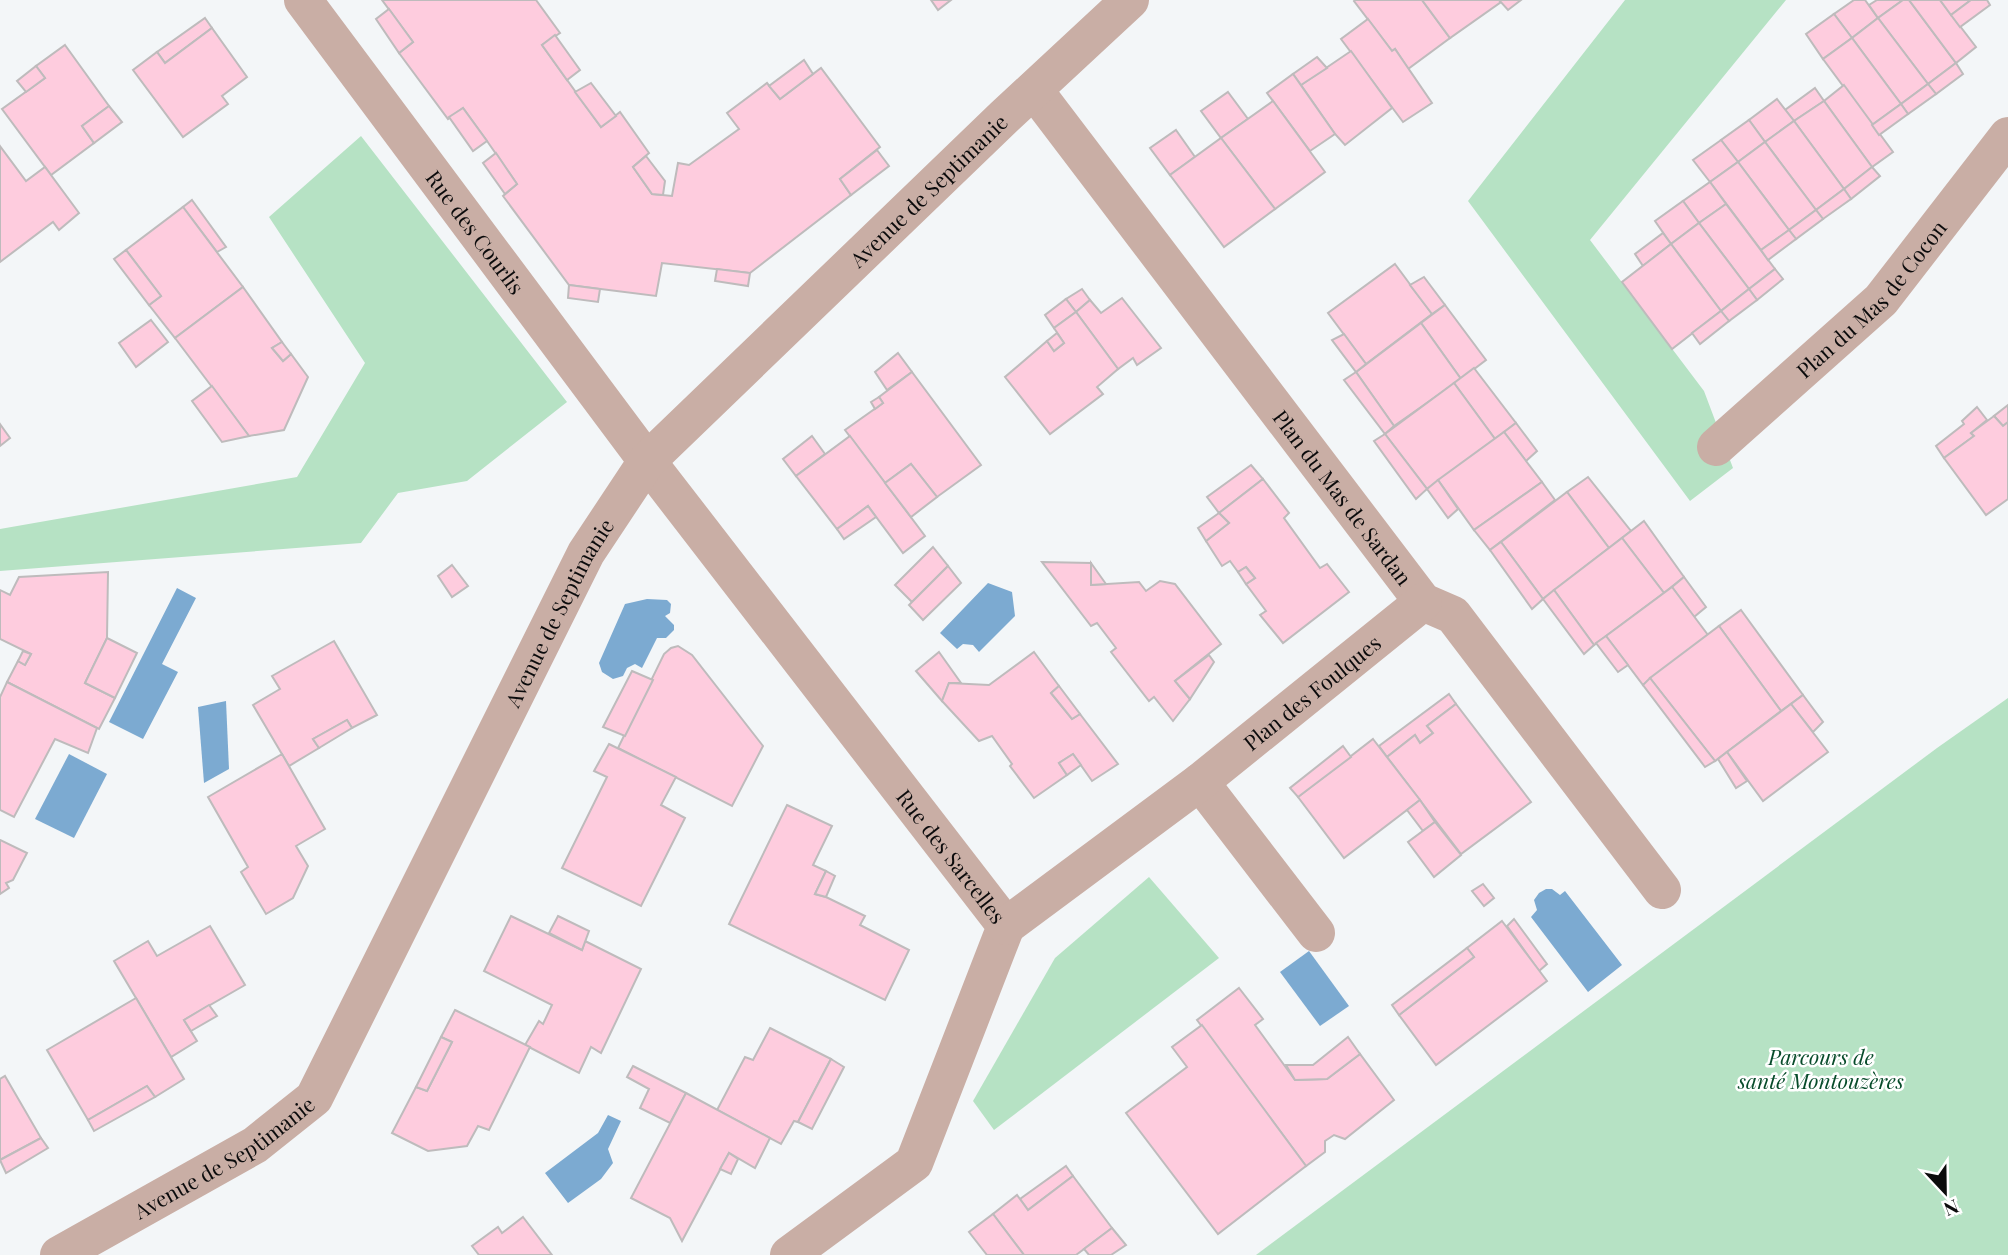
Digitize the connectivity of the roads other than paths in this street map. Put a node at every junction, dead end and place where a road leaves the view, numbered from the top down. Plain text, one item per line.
1 (303, 0) edge
2 (1130, 0) edge
3 (1034, 90) junction
4 (2008, 136) edge
5 (1716, 447) dead end
6 (648, 461) junction
7 (1423, 602) junction
8 (1200, 782) junction
9 (1662, 890) dead end
10 (1006, 926) junction
11 (1316, 933) dead end
12 (59, 1255) edge
13 (789, 1255) edge

1 - 6 street, Rue des Courlis
2 - 3 street, Avenue de Septimanie
3 - 6 street, Avenue de Septimanie
3 - 7 street, Plan du Mas de Sardan
4 - 5 street, Plan du Mas de Cocon
6 - 10 street, Rue des Sarcelles
6 - 12 street, Avenue de Septimanie
7 - 8 street, Plan des Foulques
7 - 9 street, Plan du Mas de Sardan
8 - 10 street, Plan des Foulques
8 - 11 street
10 - 13 street, Rue des Sarcelles

